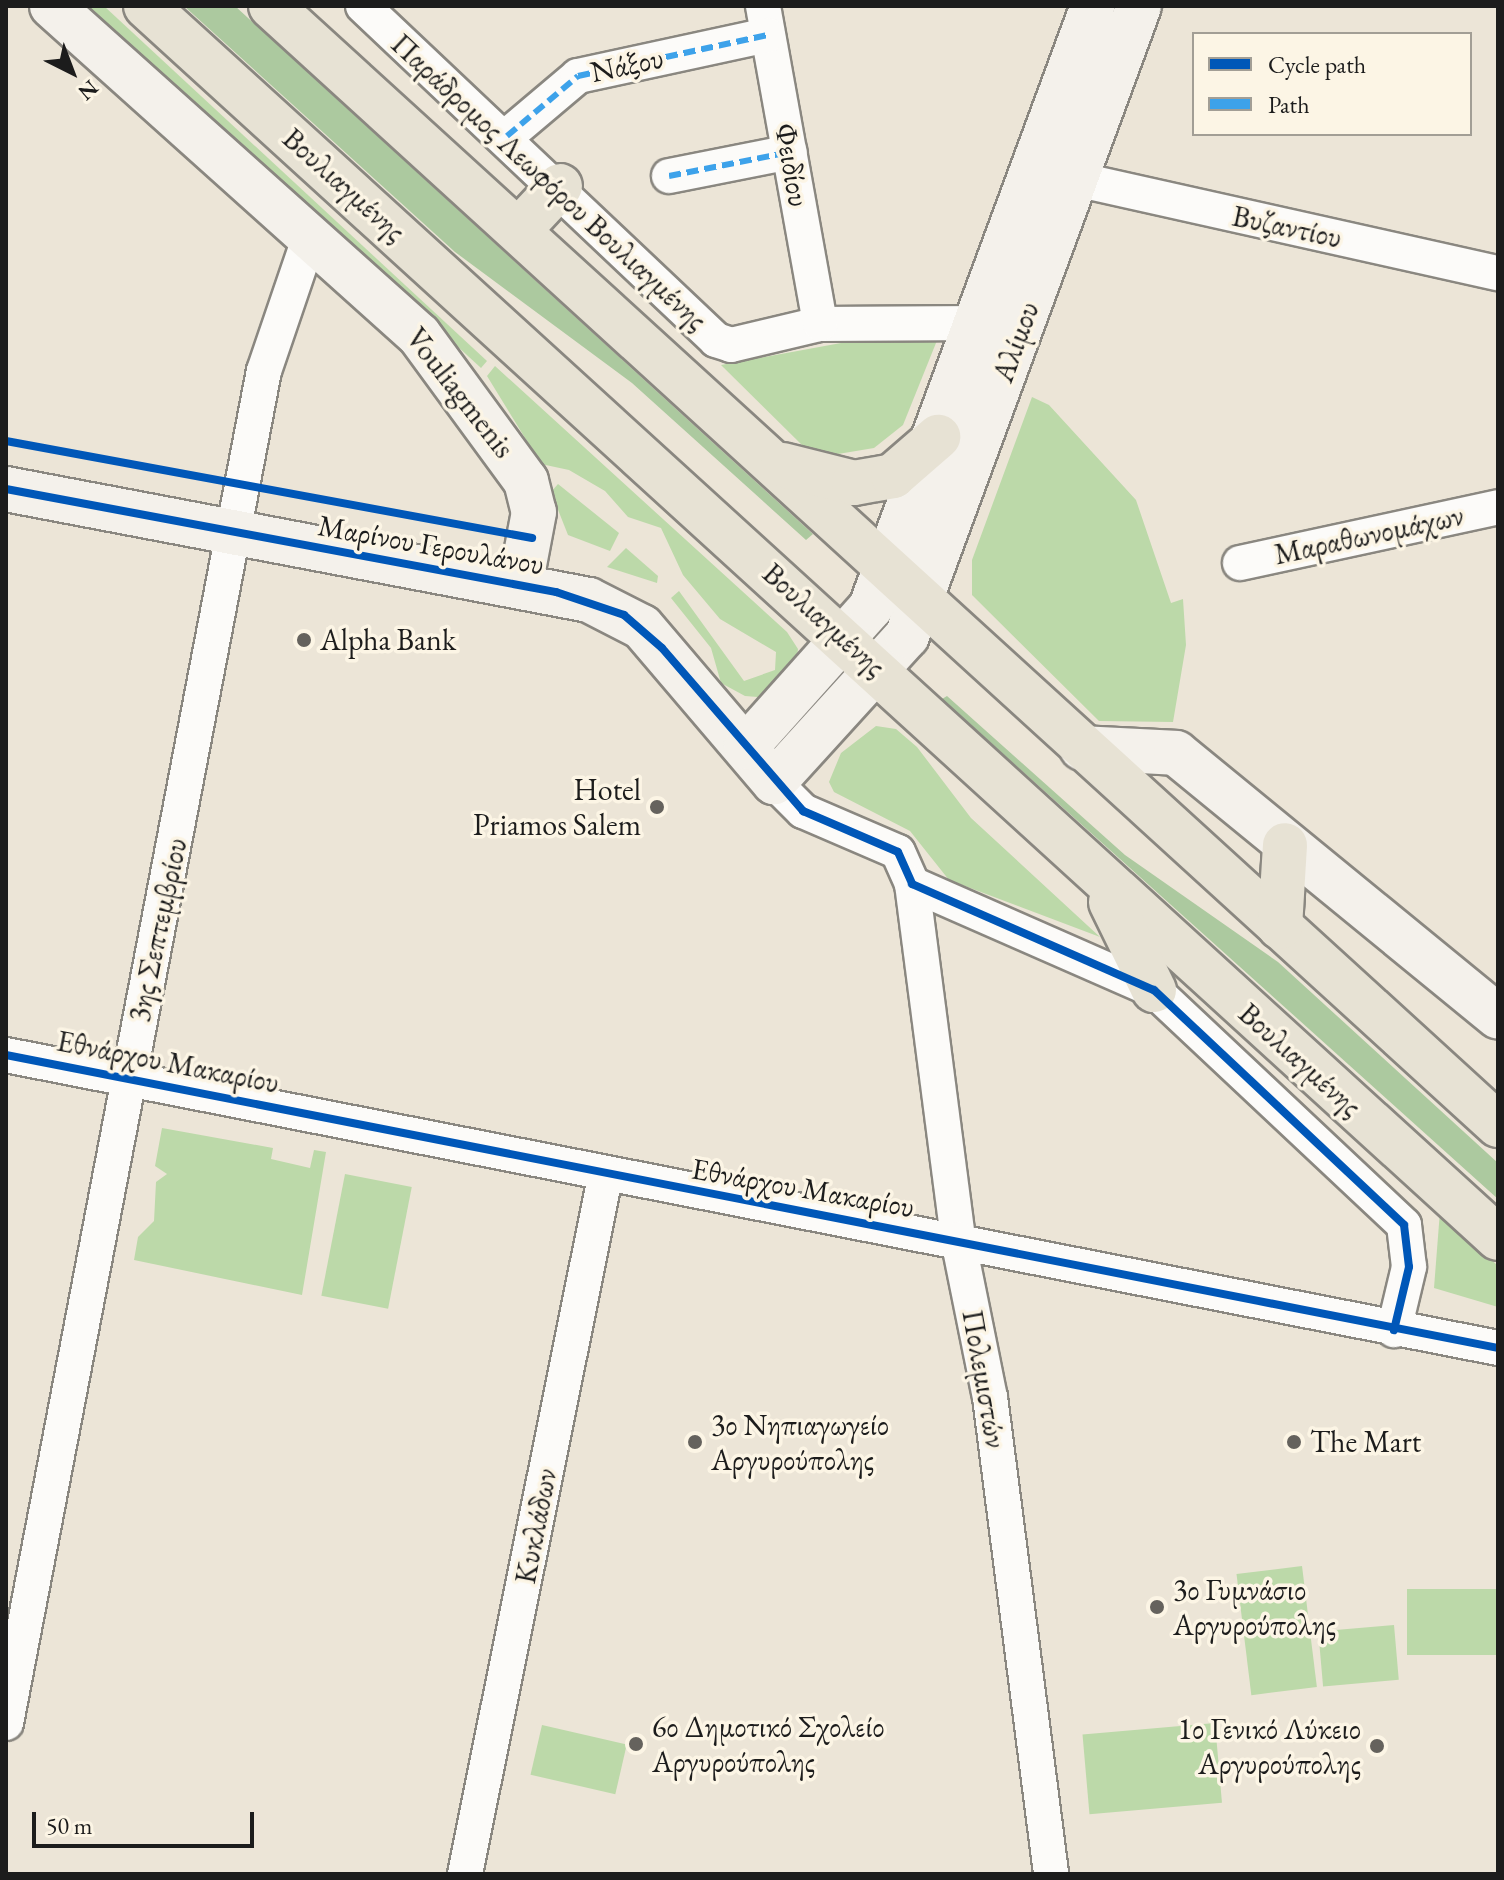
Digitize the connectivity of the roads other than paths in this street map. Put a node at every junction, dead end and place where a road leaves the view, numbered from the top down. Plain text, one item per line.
1 (52, 6) edge
2 (146, 6) edge
3 (271, 6) edge
4 (363, 6) edge
5 (1093, 6) edge
6 (1139, 6) edge
7 (766, 20) edge
8 (507, 136) junction
9 (790, 152) junction
10 (669, 176) dead end
11 (1076, 179) junction
12 (560, 186) junction
13 (519, 230) junction
14 (310, 236) junction
15 (1498, 273) edge
16 (979, 323) junction
17 (820, 324) junction
18 (938, 437) junction
19 (771, 460) junction
20 (6, 489) edge
21 (1498, 507) edge
22 (235, 534) junction
23 (1240, 563) dead end
24 (887, 570) junction
25 (520, 586) junction
26 (921, 603) junction
27 (846, 640) junction
28 (881, 671) junction
29 (746, 747) junction
30 (1082, 748) junction
31 (774, 782) junction
32 (1285, 845) junction
33 (1102, 882) junction
34 (912, 884) junction
35 (1280, 927) junction
36 (1154, 990) junction
37 (1498, 1017) edge
38 (6, 1055) edge
39 (127, 1076) junction
40 (1490, 1110) edge
41 (605, 1177) junction
42 (1498, 1238) edge
43 (958, 1239) junction
44 (1394, 1330) junction
45 (1498, 1348) edge
46 (6, 1723) edge
47 (465, 1874) edge
48 (1051, 1874) edge

1 - 14 street
2 - 27 main road, Βουλιαγμένης
3 - 13 main road
4 - 8 street, Παράδρομος Λεωφόρου Βουλιαγμένης
5 - 16 street, Αλίμου
6 - 11 street, Αλίμου
7 - 8 street, Νάξου
7 - 9 street, Φειδίου
8 - 12 street, Παράδρομος Λεωφόρου Βουλιαγμένης
9 - 10 street
9 - 17 street, Φειδίου
11 - 15 street, Βυζαντίου
11 - 26 street, Αλίμου
12 - 13 main road
12 - 17 street, Παράδρομος Λεωφόρου Βουλιαγμένης
13 - 19 main road
14 - 22 street, 3ης Σεπτεμβρίου
14 - 25 street, Vouliagmenis
16 - 17 street, Παράδρομος Λεωφόρου Βουλιαγμένης
16 - 18 street, Αλίμου
18 - 19 main road
18 - 24 street, Αλίμου
19 - 24 main road
20 - 22 street, Μαρίνου Γερουλάνου
21 - 23 street, Μαραθωνομάχων
22 - 25 street, Μαρίνου Γερουλάνου
22 - 39 street, 3ης Σεπτεμβρίου
24 - 26 main road
24 - 27 street, Αλίμου
25 - 29 street, Μαρίνου Γερουλάνου
26 - 28 street, Αλίμου
26 - 30 main road
27 - 28 main road, Βουλιαγμένης
27 - 29 street
28 - 31 street
28 - 33 main road, Βουλιαγμένης
29 - 31 street, Μαρίνου Γερουλάνου
30 - 32 street
30 - 35 main road
31 - 34 street
32 - 35 main road
32 - 37 street
33 - 36 main road
33 - 42 main road, Βουλιαγμένης
34 - 36 street
34 - 43 street, Πολεμιστών
35 - 40 main road
36 - 44 street
38 - 39 street, Εθνάρχου Μακαρίου
39 - 41 street, Εθνάρχου Μακαρίου
39 - 46 street, 3ης Σεπτεμβρίου
41 - 43 street, Εθνάρχου Μακαρίου
41 - 47 street, Κυκλάδων
43 - 44 street, Εθνάρχου Μακαρίου
43 - 48 street, Πολεμιστών
44 - 45 street, Εθνάρχου Μακαρίου

